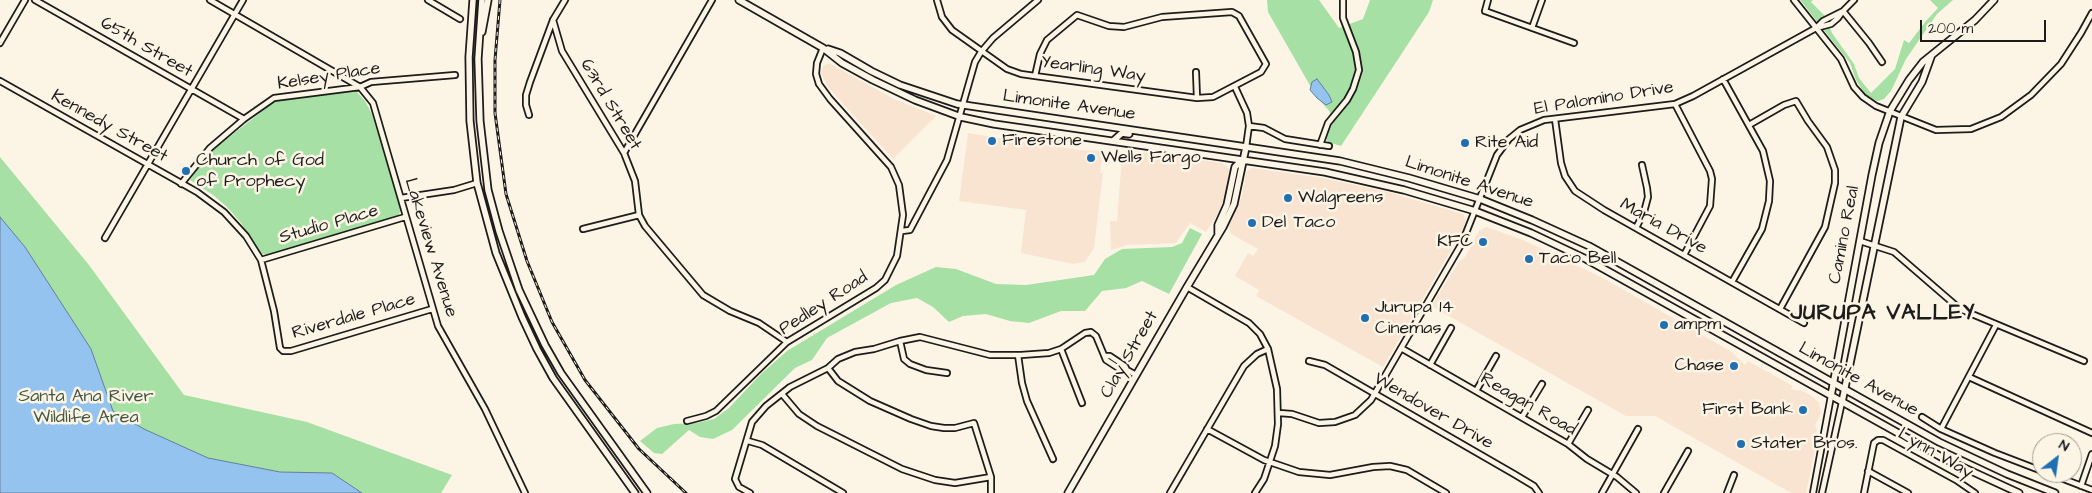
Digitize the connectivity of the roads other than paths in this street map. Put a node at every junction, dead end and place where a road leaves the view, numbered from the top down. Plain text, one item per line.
1 (25, 0) edge
2 (34, 0) edge
3 (210, 0) edge
4 (243, 0) edge
5 (428, 0) edge
6 (473, 0) edge
7 (482, 0) edge
8 (488, 0) edge
9 (565, 0) edge
10 (712, 0) edge
11 (739, 0) edge
12 (936, 0) edge
13 (1038, 0) edge
14 (1343, 0) edge
15 (1488, 0) edge
16 (1542, 0) edge
17 (1794, 0) edge
18 (1854, 0) edge
19 (1994, 0) edge
20 (1842, 11) junction
21 (2092, 13) edge
22 (235, 14) junction
23 (1831, 16) junction
24 (460, 18) dead end
25 (553, 20) junction
26 (1835, 21) junction
27 (1532, 28) junction
28 (1816, 28) junction
29 (479, 38) junction
30 (0, 43) edge
31 (1574, 43) dead end
32 (823, 48) junction
33 (981, 52) junction
34 (1931, 57) junction
35 (1882, 62) dead end
36 (1196, 72) dead end
37 (455, 74) dead end
38 (1035, 76) junction
39 (1723, 79) junction
40 (0, 82) edge
41 (360, 86) junction
42 (1235, 87) junction
43 (192, 90) junction
44 (1197, 98) junction
45 (1674, 104) junction
46 (964, 106) junction
47 (1890, 112) junction
48 (529, 115) dead end
49 (960, 117) junction
50 (1901, 117) junction
51 (244, 119) junction
52 (1554, 119) junction
53 (1749, 125) junction
54 (1249, 126) junction
55 (1180, 138) junction
56 (1113, 141) junction
57 (1320, 145) junction
58 (1329, 146) dead end
59 (1246, 147) junction
60 (624, 153) junction
61 (1242, 160) junction
62 (1642, 165) dead end
63 (148, 166) junction
64 (476, 183) junction
65 (182, 184) junction
66 (488, 190) junction
67 (401, 198) junction
68 (1480, 199) junction
69 (1475, 212) junction
70 (639, 215) junction
71 (405, 217) junction
72 (1636, 228) junction
73 (583, 230) dead end
74 (902, 231) junction
75 (105, 238) dead end
76 (1860, 241) junction
77 (1873, 245) junction
78 (1684, 255) junction
79 (261, 260) junction
80 (1732, 282) junction
81 (1187, 287) junction
82 (1780, 308) junction
83 (432, 309) junction
84 (1804, 323) dead end
85 (1996, 325) junction
86 (1451, 328) dead end
87 (900, 341) junction
88 (787, 342) junction
89 (1401, 348) junction
90 (1062, 349) junction
91 (1268, 349) junction
92 (283, 351) joint
93 (1018, 355) junction
94 (1496, 356) dead end
95 (1309, 361) dead end
96 (2084, 361) dead end
97 (1430, 365) junction
98 (828, 368) junction
99 (947, 373) dead end
100 (1136, 375) junction
101 (1969, 377) junction
102 (1542, 384) dead end
103 (1834, 384) junction
104 (1845, 390) junction
105 (1476, 391) junction
106 (782, 394) junction
107 (1374, 394) junction
108 (1831, 396) junction
109 (1842, 402) junction
110 (1082, 404) dead end
111 (1588, 410) dead end
112 (1279, 413) junction
113 (1522, 417) junction
114 (1922, 418) dead end
115 (687, 421) dead end
116 (1207, 429) junction
117 (1638, 429) dead end
118 (1941, 429) junction
119 (2092, 433) edge
120 (748, 441) junction
121 (1568, 444) junction
122 (1688, 451) dead end
123 (2092, 454) edge
124 (1053, 459) dead end
125 (1270, 462) junction
126 (2032, 467) edge
127 (1868, 471) junction
128 (1612, 474) junction
129 (1734, 475) dead end
130 (991, 477) junction
131 (2073, 483) edge
132 (2081, 486) junction
133 (2092, 490) edge
134 (525, 493) edge
135 (635, 493) edge
136 (647, 493) edge
137 (750, 493) edge
138 (843, 493) edge
139 (991, 493) edge
140 (1068, 493) edge
141 (1170, 493) edge
142 (1255, 493) edge
143 (1446, 493) edge
144 (1539, 493) edge
145 (1602, 493) edge
146 (1636, 493) edge
147 (1664, 493) edge
148 (1727, 493) edge
149 (1813, 493) edge
150 (1822, 493) edge
151 (1864, 493) edge
152 (1908, 493) edge
153 (1975, 493) edge
154 (2019, 493) edge
155 (2055, 493) edge

1 - 30 street
2 - 43 street, 65th Street
3 - 22 street
4 - 22 street
5 - 24 street
6 - 64 main road
7 - 29 main road
8 - 29 main road
9 - 25 street
10 - 60 street
11 - 32 main road, Limonite Avenue
12 - 33 street, Yearling Way
13 - 33 street
14 - 57 street
15 - 27 street
16 - 27 street
17 - 28 street
18 - 20 street, El Palomino Drive
19 - 34 main road, Camino Real
20 - 23 street, El Palomino Drive
20 - 26 street, El Palomino Drive
20 - 35 street
21 - 50 street
22 - 41 street
22 - 43 street
23 - 26 street
23 - 28 street, El Palomino Drive
25 - 48 street
25 - 60 street, 63rd Street
26 - 28 street, El Palomino Drive
27 - 31 street
28 - 39 street, El Palomino Drive
28 - 47 street
29 - 66 main road
32 - 46 main road, Limonite Avenue
32 - 49 main road, Limonite Avenue
32 - 74 street, Pedley Road
33 - 38 street, Yearling Way
33 - 46 street
34 - 47 main road, Camino Real
34 - 50 main road, Camino Real
36 - 44 street
37 - 41 street, Kelsey Place
38 - 42 street, Yearling Way
38 - 44 street, Yearling Way
39 - 45 street, El Palomino Drive
39 - 53 street
40 - 63 street, Kennedy Street
41 - 51 street, Kelsey Place
41 - 67 street, Lakeview Avenue
42 - 44 street, Yearling Way
42 - 54 street, Clay Street
43 - 51 street, 65th Street
43 - 63 street
45 - 52 street, El Palomino Drive
45 - 78 street
46 - 49 street
46 - 55 main road, Limonite Avenue
47 - 50 street
47 - 76 main road, Camino Real
49 - 56 main road, Limonite Avenue
49 - 74 street
50 - 77 main road, Camino Real
51 - 65 street, Kelsey Place
52 - 68 street, El Palomino Drive
52 - 72 street, Maria Drive
53 - 80 street
53 - 82 street
54 - 57 street
54 - 59 street, Clay Street
55 - 56 main road
55 - 59 main road, Limonite Avenue
56 - 61 main road, Limonite Avenue
57 - 58 street
59 - 61 main road, Clay Street
59 - 68 main road, Limonite Avenue
60 - 70 street, 63rd Street
61 - 69 main road, Limonite Avenue
61 - 81 main road, Clay Street
62 - 72 street
63 - 65 street, Kennedy Street
63 - 75 street
64 - 66 main road
64 - 67 street, Studio Place
64 - 135 main road
65 - 79 street, Kennedy Street
66 - 136 main road
67 - 71 street, Lakeview Avenue
68 - 69 street, El Palomino Drive
68 - 103 main road, Limonite Avenue
69 - 89 street, El Palomino Drive
69 - 108 main road, Limonite Avenue
70 - 73 street
70 - 88 street, 63rd Street
71 - 79 street, Studio Place
71 - 83 street, Lakeview Avenue
72 - 78 street, Maria Drive
74 - 88 street, Pedley Road
76 - 77 street
76 - 103 main road, Camino Real
77 - 85 street
77 - 104 main road, Camino Real
78 - 80 street, Maria Drive
79 - 92 street, Kennedy Street
80 - 82 street, Maria Drive
81 - 91 street
81 - 100 main road, Clay Street
82 - 84 street, Maria Drive
83 - 92 street, Riverdale Place
83 - 134 street, Lakeview Avenue
85 - 96 street
85 - 101 street
86 - 97 street
87 - 93 street
87 - 98 street
87 - 99 street
88 - 115 street, Pedley Road
89 - 97 street, Reagan Road
89 - 107 street, El Palomino Drive
90 - 93 street
90 - 100 street
90 - 110 street
91 - 112 street
91 - 116 street
93 - 124 street
94 - 105 street
95 - 107 street, Wendover Drive
97 - 105 street, Reagan Road
98 - 106 street
98 - 130 street
100 - 140 main road, Clay Street
101 - 118 street
101 - 119 street
102 - 113 street
103 - 104 main road, Limonite Avenue
103 - 108 main road, Camino Real
104 - 109 main road, Camino Real
104 - 155 main road, Limonite Avenue
105 - 113 street, Reagan Road
106 - 120 street
106 - 130 street
107 - 112 street, El Palomino Drive
107 - 144 street, Wendover Drive
108 - 109 main road, Limonite Avenue
108 - 149 street, Camino Real
109 - 150 street, Camino Real
109 - 154 main road, Limonite Avenue
111 - 121 street
112 - 125 street
113 - 121 street, Reagan Road
114 - 118 street
116 - 125 street
116 - 141 street
117 - 128 street
118 - 126 street
120 - 137 street
120 - 138 street
121 - 128 street, Reagan Road
122 - 147 street
123 - 132 street
125 - 142 street
125 - 143 street
127 - 151 street, Lynn Way
127 - 152 street
127 - 153 street, Lynn Way
128 - 145 street
128 - 146 street, Reagan Road
129 - 148 street
130 - 139 street
131 - 132 street
132 - 133 street

